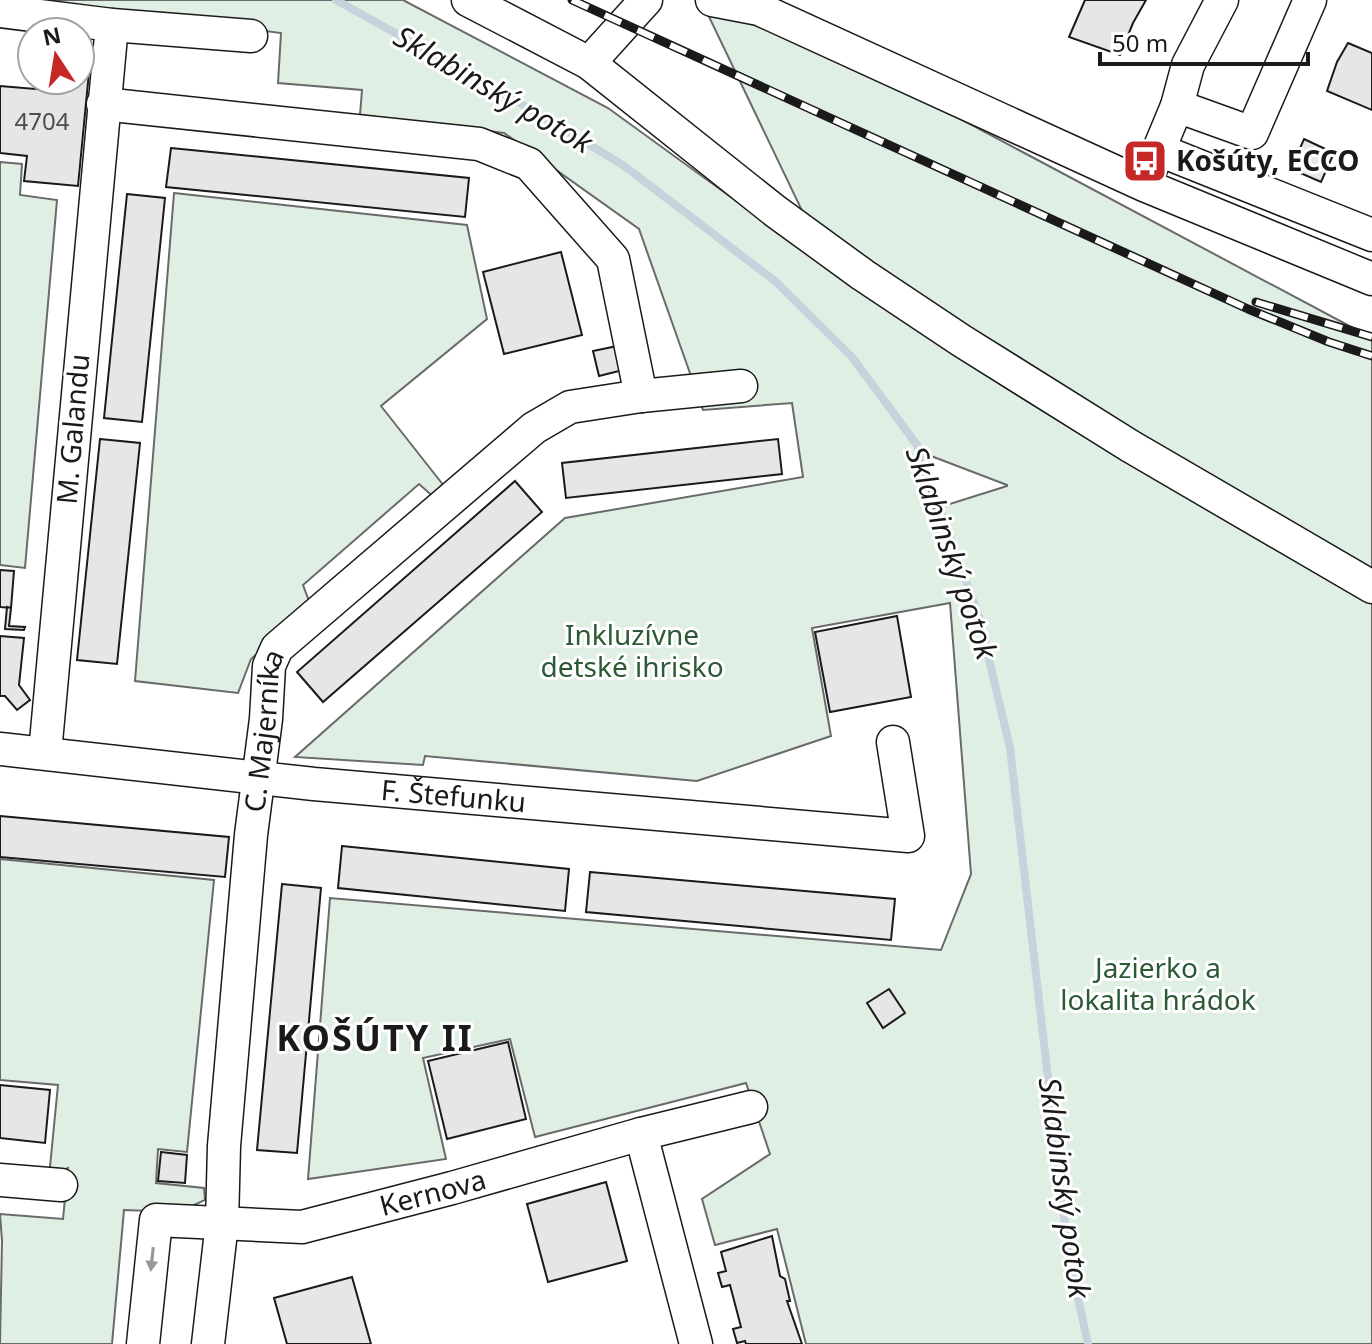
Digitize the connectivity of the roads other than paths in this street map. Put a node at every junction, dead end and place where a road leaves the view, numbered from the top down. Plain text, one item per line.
1 (468, 0) edge
2 (646, 0) edge
3 (712, 0) edge
4 (1222, 0) edge
5 (1310, 0) edge
6 (0, 11) edge
7 (112, 25) junction
8 (251, 36) dead end
9 (589, 63) junction
10 (103, 104) junction
11 (1177, 106) junction
12 (1159, 150) junction
13 (1144, 185) junction
14 (1372, 235) edge
15 (1372, 279) edge
16 (741, 386) dead end
17 (641, 396) junction
18 (1372, 587) edge
19 (893, 742) dead end
20 (0, 749) edge
21 (45, 753) junction
22 (259, 777) junction
23 (751, 1107) dead end
24 (641, 1134) junction
25 (0, 1180) edge
26 (61, 1185) dead end
27 (222, 1223) junction
28 (143, 1344) edge
29 (208, 1344) edge
30 (696, 1344) edge

1 - 9 street
2 - 9 street
3 - 13 street
4 - 11 street
5 - 11 street
6 - 7 street
7 - 8 street
7 - 10 street, M. Galandu
9 - 18 street
10 - 17 street
10 - 21 street, M. Galandu
11 - 12 street
12 - 13 street
12 - 14 street
13 - 15 street
16 - 17 street, C. Majerníka
17 - 22 street, C. Majerníka
19 - 22 street, F. Štefunku
20 - 21 street, F. Štefunku
21 - 22 street, F. Štefunku
22 - 27 street, C. Majerníka
23 - 24 street, Kernova
24 - 27 street, Kernova
24 - 30 street
25 - 26 street
27 -> 28 street, Kernova
27 - 29 street, C. Majerníka

